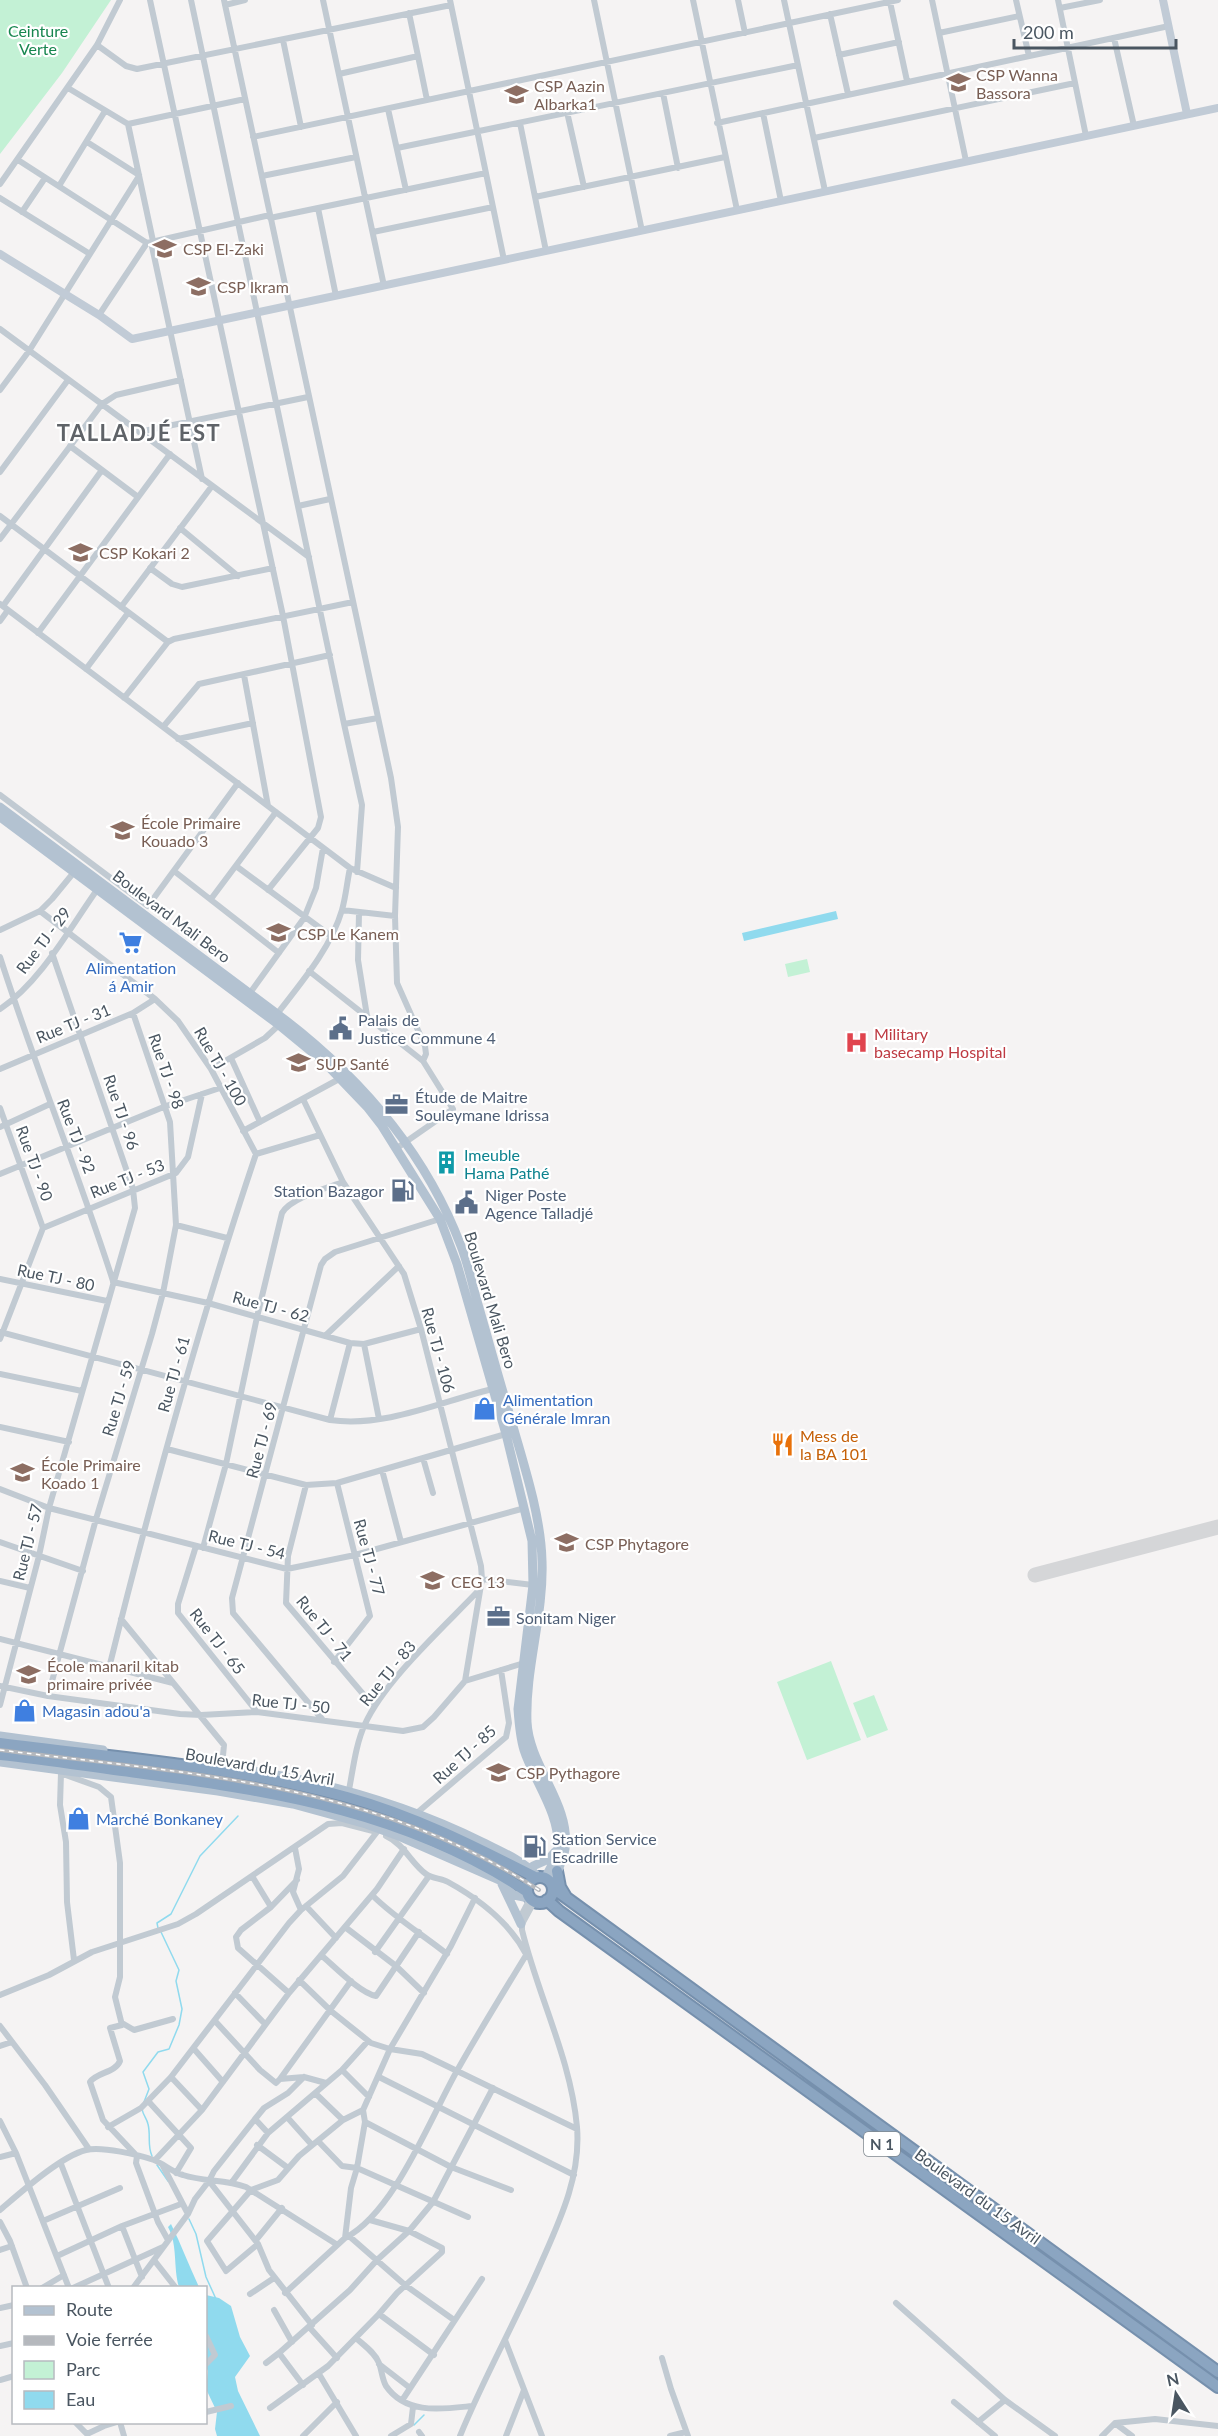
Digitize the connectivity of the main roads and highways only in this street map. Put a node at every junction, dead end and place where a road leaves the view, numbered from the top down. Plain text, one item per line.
1 (0, 807) edge
2 (0, 817) edge
3 (100, 885) junction
4 (280, 1020) junction
5 (401, 1145) junction
6 (497, 1388) junction
7 (0, 1736) edge
8 (0, 1743) edge
9 (0, 1755) edge
10 (0, 1762) edge
11 (557, 1851) junction
12 (557, 1871) junction
13 (543, 1878) junction
14 (500, 1882) junction
15 (529, 1897) junction
16 (548, 1900) junction
17 (568, 1900) junction
18 (521, 1924) road end
19 (1218, 2373) edge
20 (1218, 2387) edge

1 - 3 main road, Boulevard Mali Bero
2 - 3 main road, Boulevard Mali Bero
3 - 4 main road, Boulevard Mali Bero
3 - 4 main road, Boulevard Mali Bero
4 - 5 main road, Boulevard Mali Bero
4 - 5 main road, Boulevard Mali Bero
5 - 6 main road, Boulevard Mali Bero
5 - 6 main road, Boulevard Mali Bero
6 - 11 main road, Boulevard Mali Bero
6 - 12 main road, Boulevard Mali Bero
7 - 13 main road, Boulevard du 15 Avril
8 - 13 highway, Boulevard du 15 Avril
9 - 15 highway, Boulevard du 15 Avril
10 - 14 main road, Boulevard du 15 Avril
11 - 13 main road
11 - 13 main road
12 - 13 main road, Boulevard Mali Bero
12 - 17 highway
13 - 15 highway
13 - 16 highway
13 - 17 highway, Boulevard du 15 Avril / N 1
14 - 15 main road, Boulevard du 15 Avril
14 - 18 main road
15 - 16 highway
16 - 20 highway, Boulevard du 15 Avril / N 1
17 - 19 highway, Boulevard du 15 Avril / N 1

